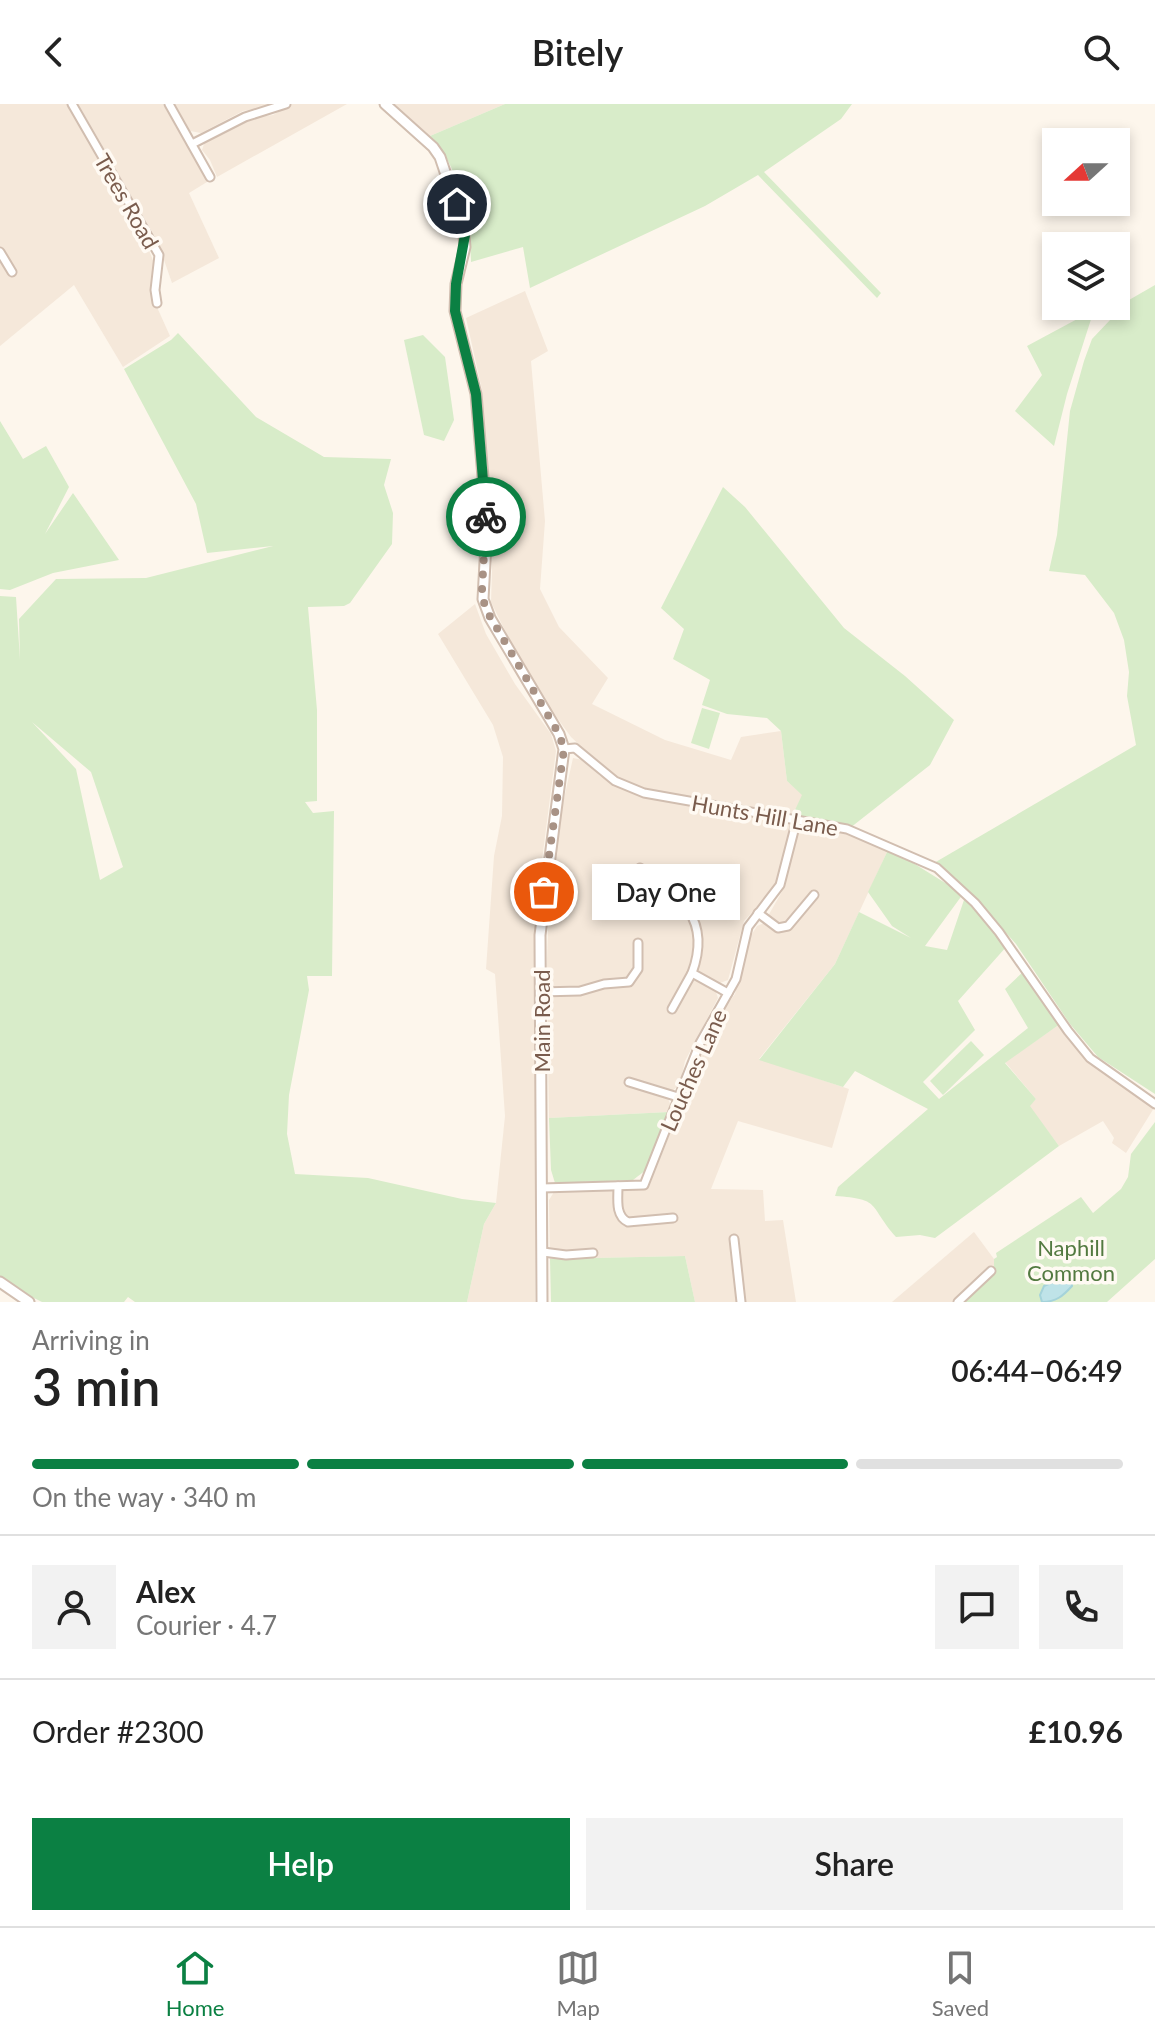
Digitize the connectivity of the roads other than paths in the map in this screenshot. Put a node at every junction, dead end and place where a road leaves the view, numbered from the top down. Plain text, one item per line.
1 (72, 104) edge
2 (169, 104) edge
3 (286, 104) edge
4 (385, 104) edge
5 (192, 144) junction
6 (210, 177) dead end
7 (0, 252) edge
8 (12, 272) dead end
9 (157, 303) dead end
10 (563, 746) junction
11 (797, 819) junction
12 (640, 868) dead end
13 (814, 895) dead end
14 (758, 913) junction
15 (638, 943) dead end
16 (692, 973) junction
17 (540, 992) junction
18 (728, 993) junction
19 (672, 1009) dead end
20 (629, 1082) dead end
21 (678, 1097) junction
22 (1155, 1104) edge
23 (618, 1186) junction
24 (542, 1188) junction
25 (673, 1218) dead end
26 (734, 1239) dead end
27 (543, 1252) junction
28 (593, 1253) dead end
29 (991, 1271) dead end
30 (0, 1282) edge
31 (29, 1302) edge
32 (542, 1302) edge
33 (741, 1302) edge
34 (958, 1302) edge

1 - 9 street, Trees Road
2 - 5 street
3 - 5 street
4 - 10 street
5 - 6 street
7 - 8 street
10 - 11 street, Hunts Hill Lane
10 - 17 street, Main Road
11 - 14 street, Louches Lane
11 - 22 street, Hunts Hill Lane
12 - 16 street
13 - 14 street
14 - 18 street, Louches Lane
15 - 17 street
16 - 18 street
16 - 19 street
17 - 24 street, Main Road
18 - 21 street, Louches Lane
20 - 21 street
21 - 23 street, Louches Lane
23 - 24 street, Louches Lane
23 - 25 street
24 - 27 street, Main Road
26 - 33 street
27 - 28 street
27 - 32 street, Main Road
29 - 34 street
30 - 31 street

